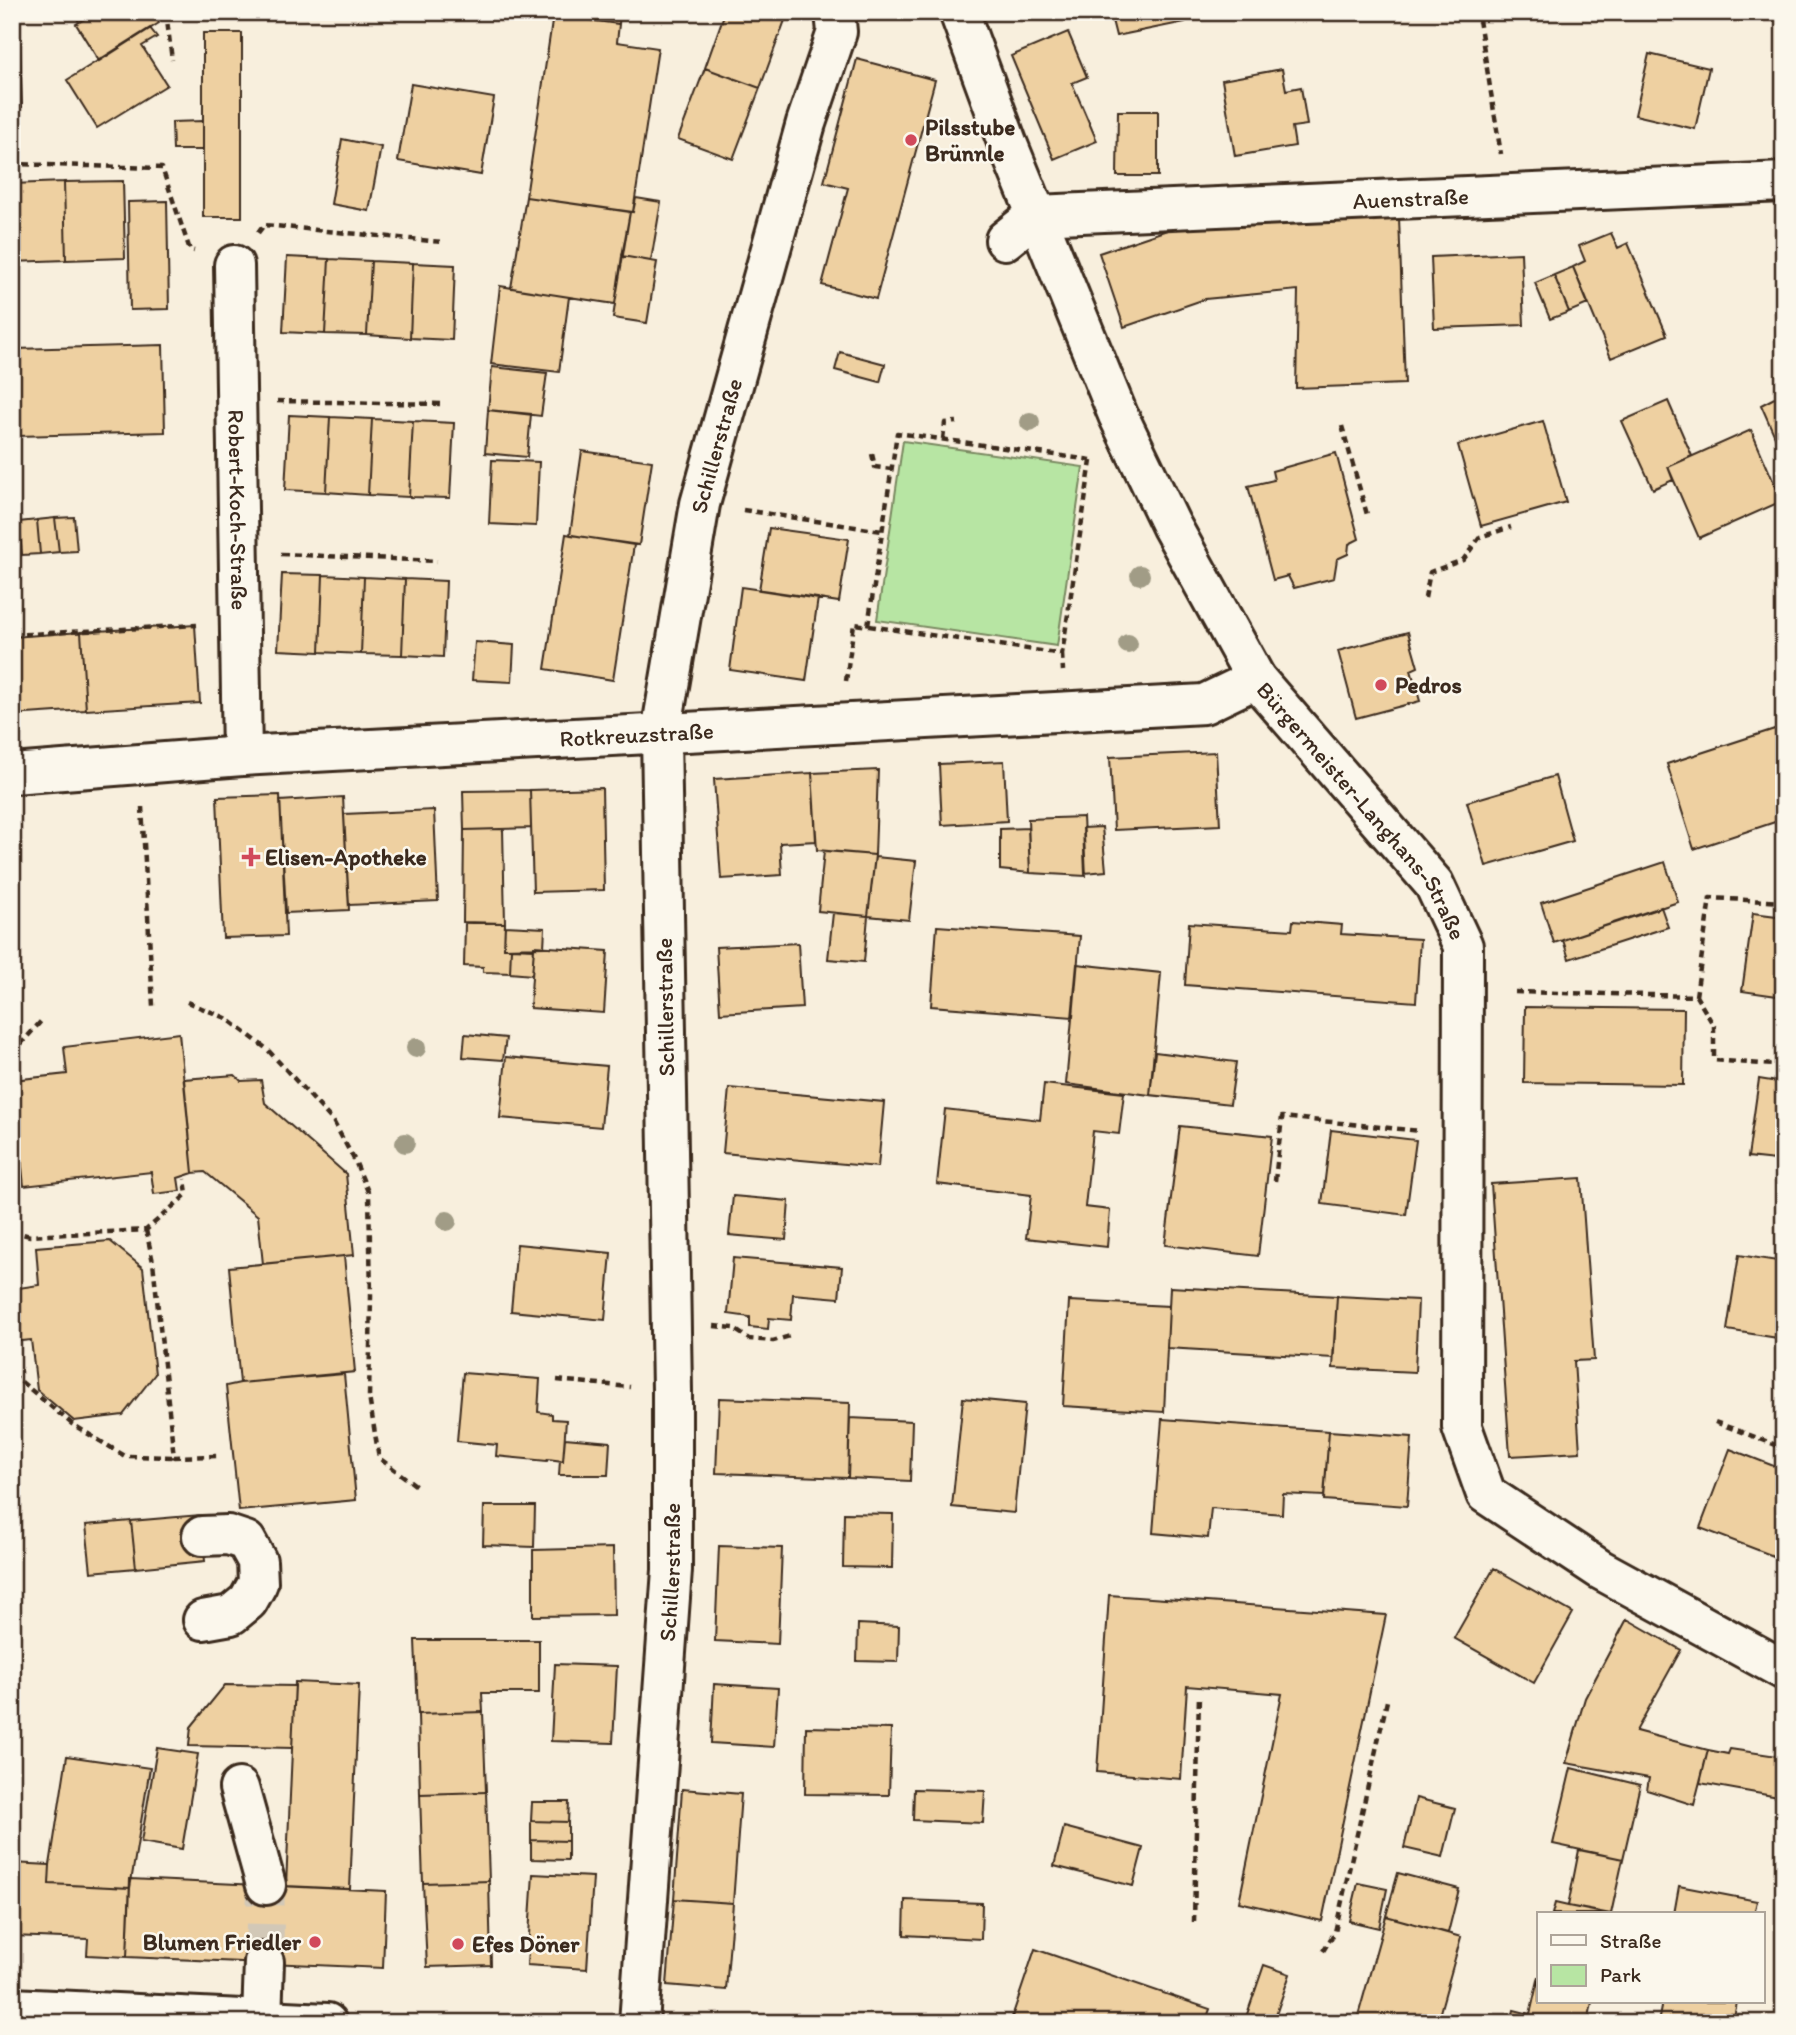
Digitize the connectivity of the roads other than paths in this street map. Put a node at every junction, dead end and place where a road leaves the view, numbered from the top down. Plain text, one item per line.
1 (959, 12) edge
2 (836, 22) edge
3 (1784, 182) edge
4 (1036, 215) junction
5 (1006, 240) dead end
6 (234, 265) road end
7 (1256, 680) junction
8 (661, 733) junction
9 (242, 756) junction
10 (12, 774) edge
11 (202, 1536) dead end
12 (203, 1620) dead end
13 (1784, 1670) edge
14 (239, 1788) dead end
15 (266, 1885) tunnel mouth
16 (264, 1962) tunnel mouth
17 (12, 2008) edge
18 (262, 2019) junction
19 (327, 2023) edge
20 (639, 2023) edge

1 - 4 street, Bürgermeister-Langhans-Straße
2 - 8 street, Schillerstraße
3 - 4 street, Auenstraße
4 - 5 street
4 - 7 street, Bürgermeister-Langhans-Straße
6 - 9 street, Robert-Koch-Straße
7 - 8 street, Rotkreuzstraße
7 - 13 street, Bürgermeister-Langhans-Straße
8 - 9 street, Rotkreuzstraße
8 - 20 street, Schillerstraße
9 - 10 street, Rotkreuzstraße
11 - 12 street
14 - 15 street
16 - 18 street
17 - 18 street
18 - 19 street

